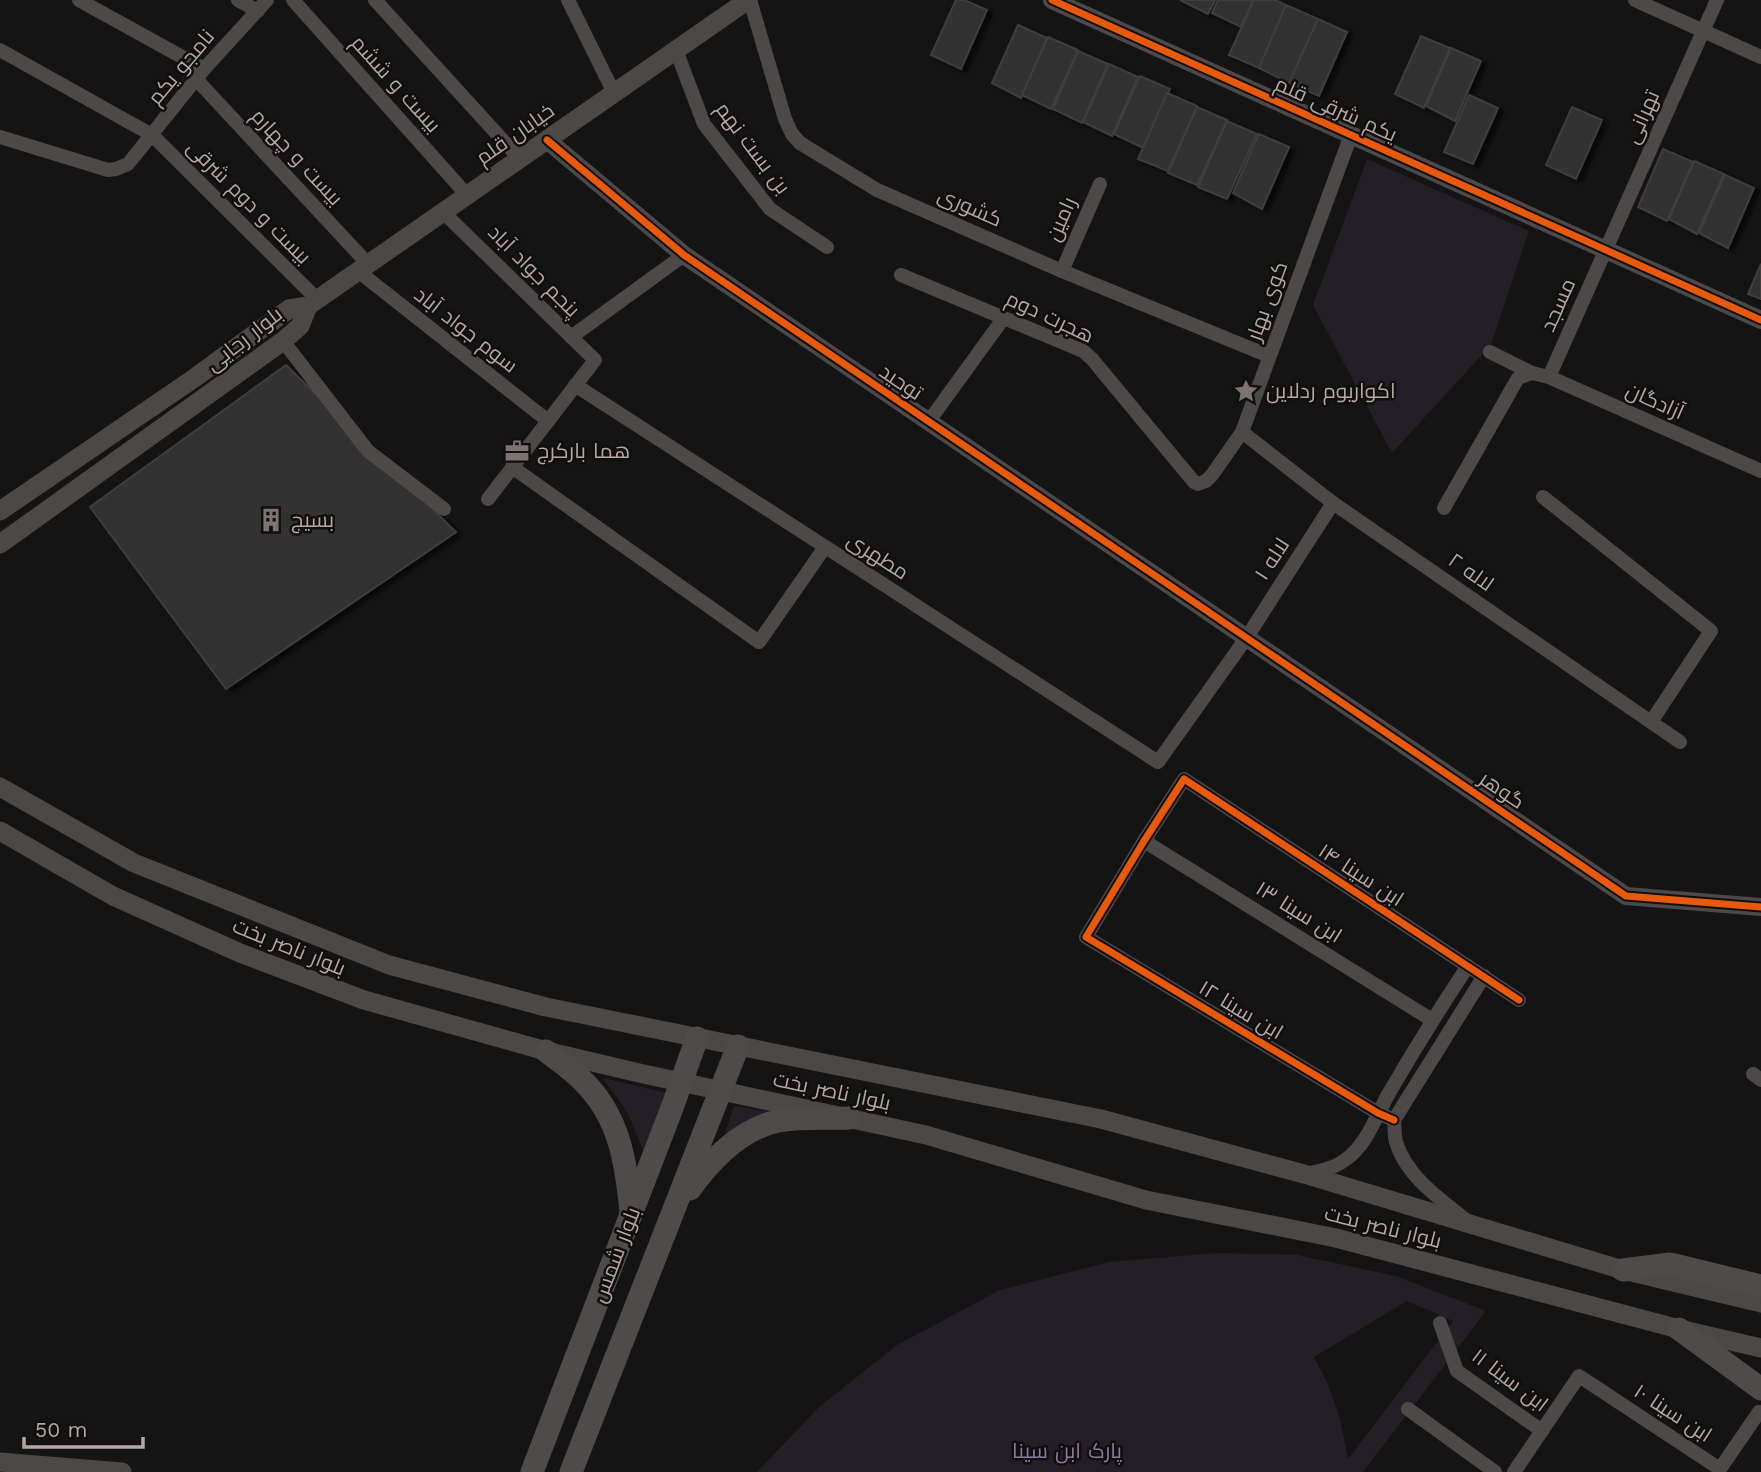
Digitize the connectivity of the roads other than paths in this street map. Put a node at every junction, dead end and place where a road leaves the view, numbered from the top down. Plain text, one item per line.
1 (79, 0) edge
2 (238, 0) edge
3 (293, 0) edge
4 (374, 0) edge
5 (568, 0) edge
6 (749, 0) edge
7 (1052, 0) edge
8 (1635, 0) edge
9 (1717, 0) edge
10 (263, 6) edge
11 (1703, 31) junction
12 (0, 50) edge
13 (676, 50) junction
14 (1761, 57) edge
15 (200, 74) junction
16 (614, 93) junction
17 (152, 135) junction
18 (1351, 135) junction
19 (0, 137) edge
20 (547, 140) junction
21 (520, 159) junction
22 (1100, 184) dead end
23 (467, 195) junction
24 (443, 212) junction
25 (827, 247) dead end
26 (1606, 250) junction
27 (684, 255) junction
28 (363, 268) junction
29 (1062, 271) junction
30 (901, 275) dead end
31 (313, 303) junction
32 (1003, 318) junction
33 (1761, 320) edge
34 (570, 337) junction
35 (283, 341) junction
36 (1490, 352) dead end
37 (1269, 356) junction
38 (1525, 375) junction
39 (1549, 377) junction
40 (575, 385) junction
41 (548, 421) junction
42 (929, 421) junction
43 (1242, 432) junction
44 (512, 467) junction
45 (1761, 471) edge
46 (1212, 475) joint
47 (1543, 497) dead end
48 (488, 499) dead end
49 (1333, 503) junction
50 (1444, 508) dead end
51 (444, 509) dead end
52 (0, 511) edge
53 (0, 544) edge
54 (825, 547) junction
55 (1247, 637) junction
56 (1651, 722) junction
57 (1679, 742) dead end
58 (1158, 762) joint
59 (0, 787) edge
60 (0, 831) edge
61 (1144, 841) junction
62 (1761, 907) edge
63 (1468, 966) junction
64 (1484, 976) junction
65 (1520, 1000) dead end
66 (1432, 1020) junction
67 (697, 1038) junction
68 (737, 1046) junction
69 (546, 1051) junction
70 (681, 1083) junction
71 (720, 1091) junction
72 (1378, 1113) junction
73 (849, 1118) junction
74 (1394, 1120) junction
75 (1304, 1174) junction
76 (675, 1208) junction
77 (632, 1214) junction
78 (1472, 1226) junction
79 (1622, 1270) junction
80 (1761, 1286) edge
81 (1761, 1303) edge
82 (1440, 1323) dead end
83 (1679, 1329) junction
84 (1761, 1348) edge
85 (1760, 1400) edge
86 (1408, 1409) dead end
87 (1542, 1431) junction
88 (0, 1462) edge
89 (1521, 1470) edge
90 (122, 1472) edge
91 (532, 1472) edge
92 (571, 1472) edge
93 (1495, 1472) edge

1 - 15 street, بیست و چهارم
2 - 10 street
3 - 23 street, بیست و ششم
4 - 21 street
5 - 16 street
6 - 13 main road, خیابان قلم
6 - 29 street, کشوری
7 - 18 street, یکم شرقی قلم
8 - 11 street
9 - 11 street, تهرانی
10 - 15 street, نامجو یکم
11 - 14 street
11 - 26 street, تهرانی
12 - 17 street, بیست و دوم شرقی
13 - 16 main road, خیابان قلم
13 - 25 street, بن بست نهم
15 - 17 street, نامجو یکم
15 - 28 street, بیست و چهارم
16 - 20 main road, خیابان قلم
17 - 19 street, نامجو یکم
17 - 31 street, بیست و دوم شرقی
18 - 26 street, یکم شرقی قلم
18 - 37 street, کوی بهار
20 - 21 main road, خیابان قلم
20 - 27 street, توحید
21 - 23 main road, خیابان قلم
22 - 29 street, رامین
23 - 24 main road, خیابان قلم
24 - 28 main road, خیابان قلم
24 - 34 street, پنجم جواد آباد
26 - 33 street, یکم شرقی قلم
26 - 39 street, مسجد
27 - 34 street
27 - 42 street, توحید
28 - 31 main road, خیابان قلم
28 - 41 street, سوم جواد آباد
29 - 37 street, کشوری
30 - 32 street, هجرت دوم
31 - 35 main road, بلوار رجایی
31 - 52 main road, بلوار رجایی
32 - 42 street
32 - 46 street, هجرت دوم
34 - 40 street, پنجم جواد آباد
35 - 51 street
35 - 53 main road, بلوار رجایی
36 - 38 street, آزادگان
37 - 43 street, کوی بهار
38 - 39 street, آزادگان
38 - 50 street
39 - 45 street, آزادگان
40 - 41 street
40 - 54 street, مطهری
41 - 44 street
42 - 55 street, توحید
43 - 46 street, کوی بهار
43 - 49 street, لاله ۲
44 - 48 street
44 - 54 street
47 - 56 street
49 - 55 street, لاله ۱
49 - 56 street, لاله ۲
54 - 58 street, مطهری
55 - 58 street, لاله ۱
55 - 62 street, گوهر
56 - 57 street, لاله ۲
59 - 67 main road, بلوار ناصر بخت
60 - 69 main road, بلوار ناصر بخت
61 - 63 street, ابن سینا ۱۴
61 - 66 street, ابن سینا ۱۳
61 - 72 street, ابن سینا ۱۲
63 - 64 street, ابن سینا ۱۴
63 - 66 street
64 - 65 street, ابن سینا ۱۴
64 - 74 street
66 - 72 street
67 - 68 main road, بلوار ناصر بخت
67 - 70 main road, بلوار شمس
68 - 71 main road, بلوار شمس
68 - 75 main road, بلوار ناصر بخت
69 - 70 main road, بلوار ناصر بخت
69 - 77 main road
70 - 71 main road, بلوار ناصر بخت
70 - 77 main road, بلوار شمس
71 - 73 main road, بلوار ناصر بخت
71 - 76 main road, بلوار شمس
72 - 74 street, ابن سینا ۱۲
72 - 75 street
73 - 76 main road
73 - 83 main road, بلوار ناصر بخت
74 - 78 street
75 - 78 main road, بلوار ناصر بخت
76 - 92 main road, بلوار شمس
77 - 91 main road, بلوار شمس
78 - 79 main road, بلوار ناصر بخت
79 - 80 main road
79 - 81 main road, بلوار ناصر بخت
82 - 87 street, ابن سینا ۱۱
83 - 84 main road, بلوار ناصر بخت
83 - 85 main road
85 - 87 street, ابن سینا ۱۰
86 - 93 street
87 - 89 street
88 - 90 main road

